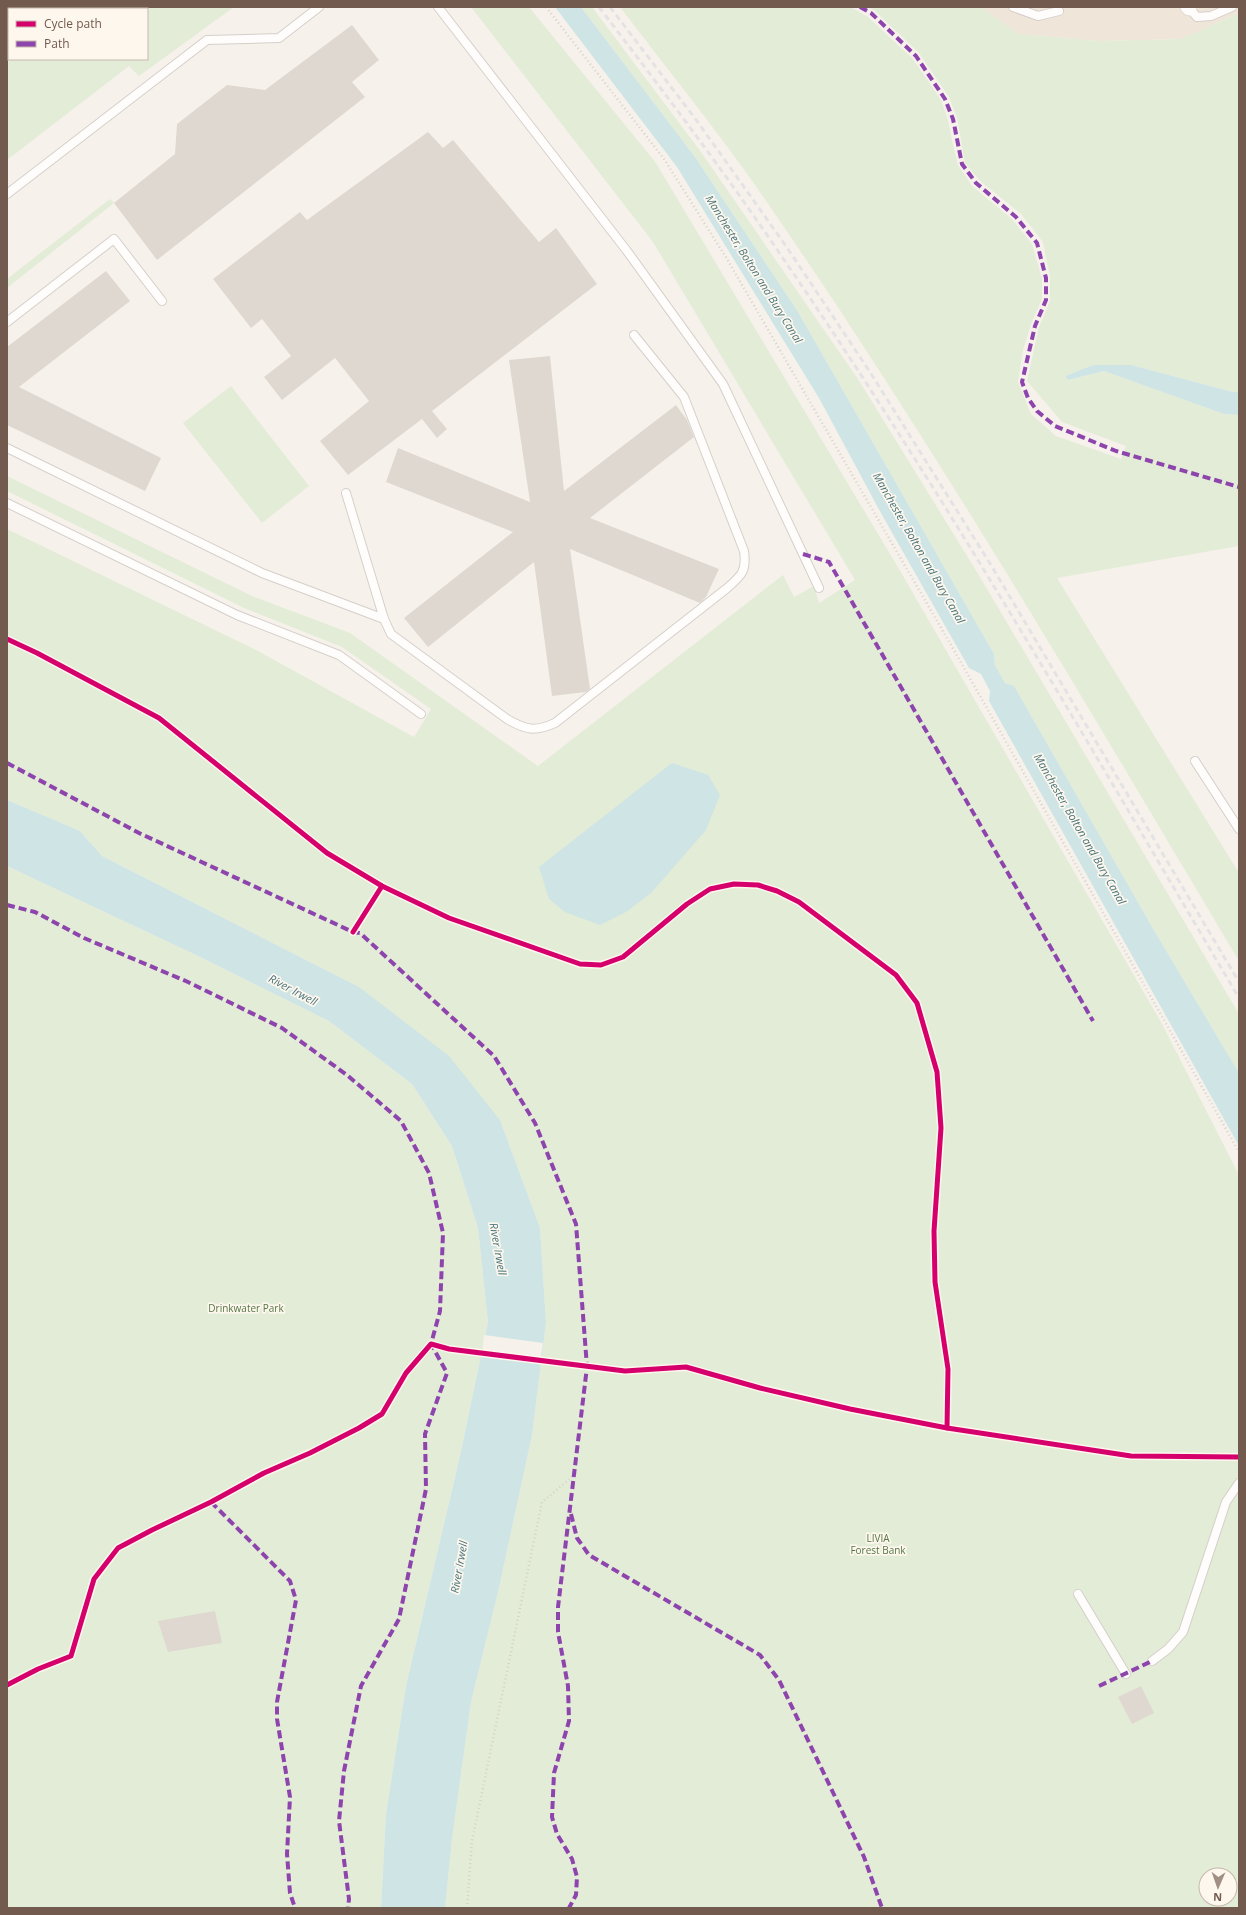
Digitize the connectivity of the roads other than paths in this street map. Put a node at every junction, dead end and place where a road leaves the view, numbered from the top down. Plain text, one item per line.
1 (319, 7) edge
2 (438, 7) edge
3 (1013, 7) edge
4 (1188, 7) edge
5 (1232, 7) edge
6 (1059, 11) dead end
7 (7, 194) edge
8 (162, 301) dead end
9 (7, 322) edge
10 (634, 335) dead end
11 (7, 448) edge
12 (346, 493) dead end
13 (7, 503) edge
14 (819, 588) dead end
15 (384, 619) junction
16 (421, 714) dead end
17 (1196, 761) dead end
18 (1239, 829) edge
19 (1239, 1483) edge
20 (1078, 1594) dead end
21 (1152, 1661) dead end
22 (1126, 1674) dead end

1 - 7 lane
2 - 14 lane
3 - 6 lane
4 - 5 lane
8 - 9 lane
10 - 15 lane
11 - 15 lane
12 - 15 lane
13 - 16 lane
17 - 18 lane
19 - 21 lane
20 - 22 lane

